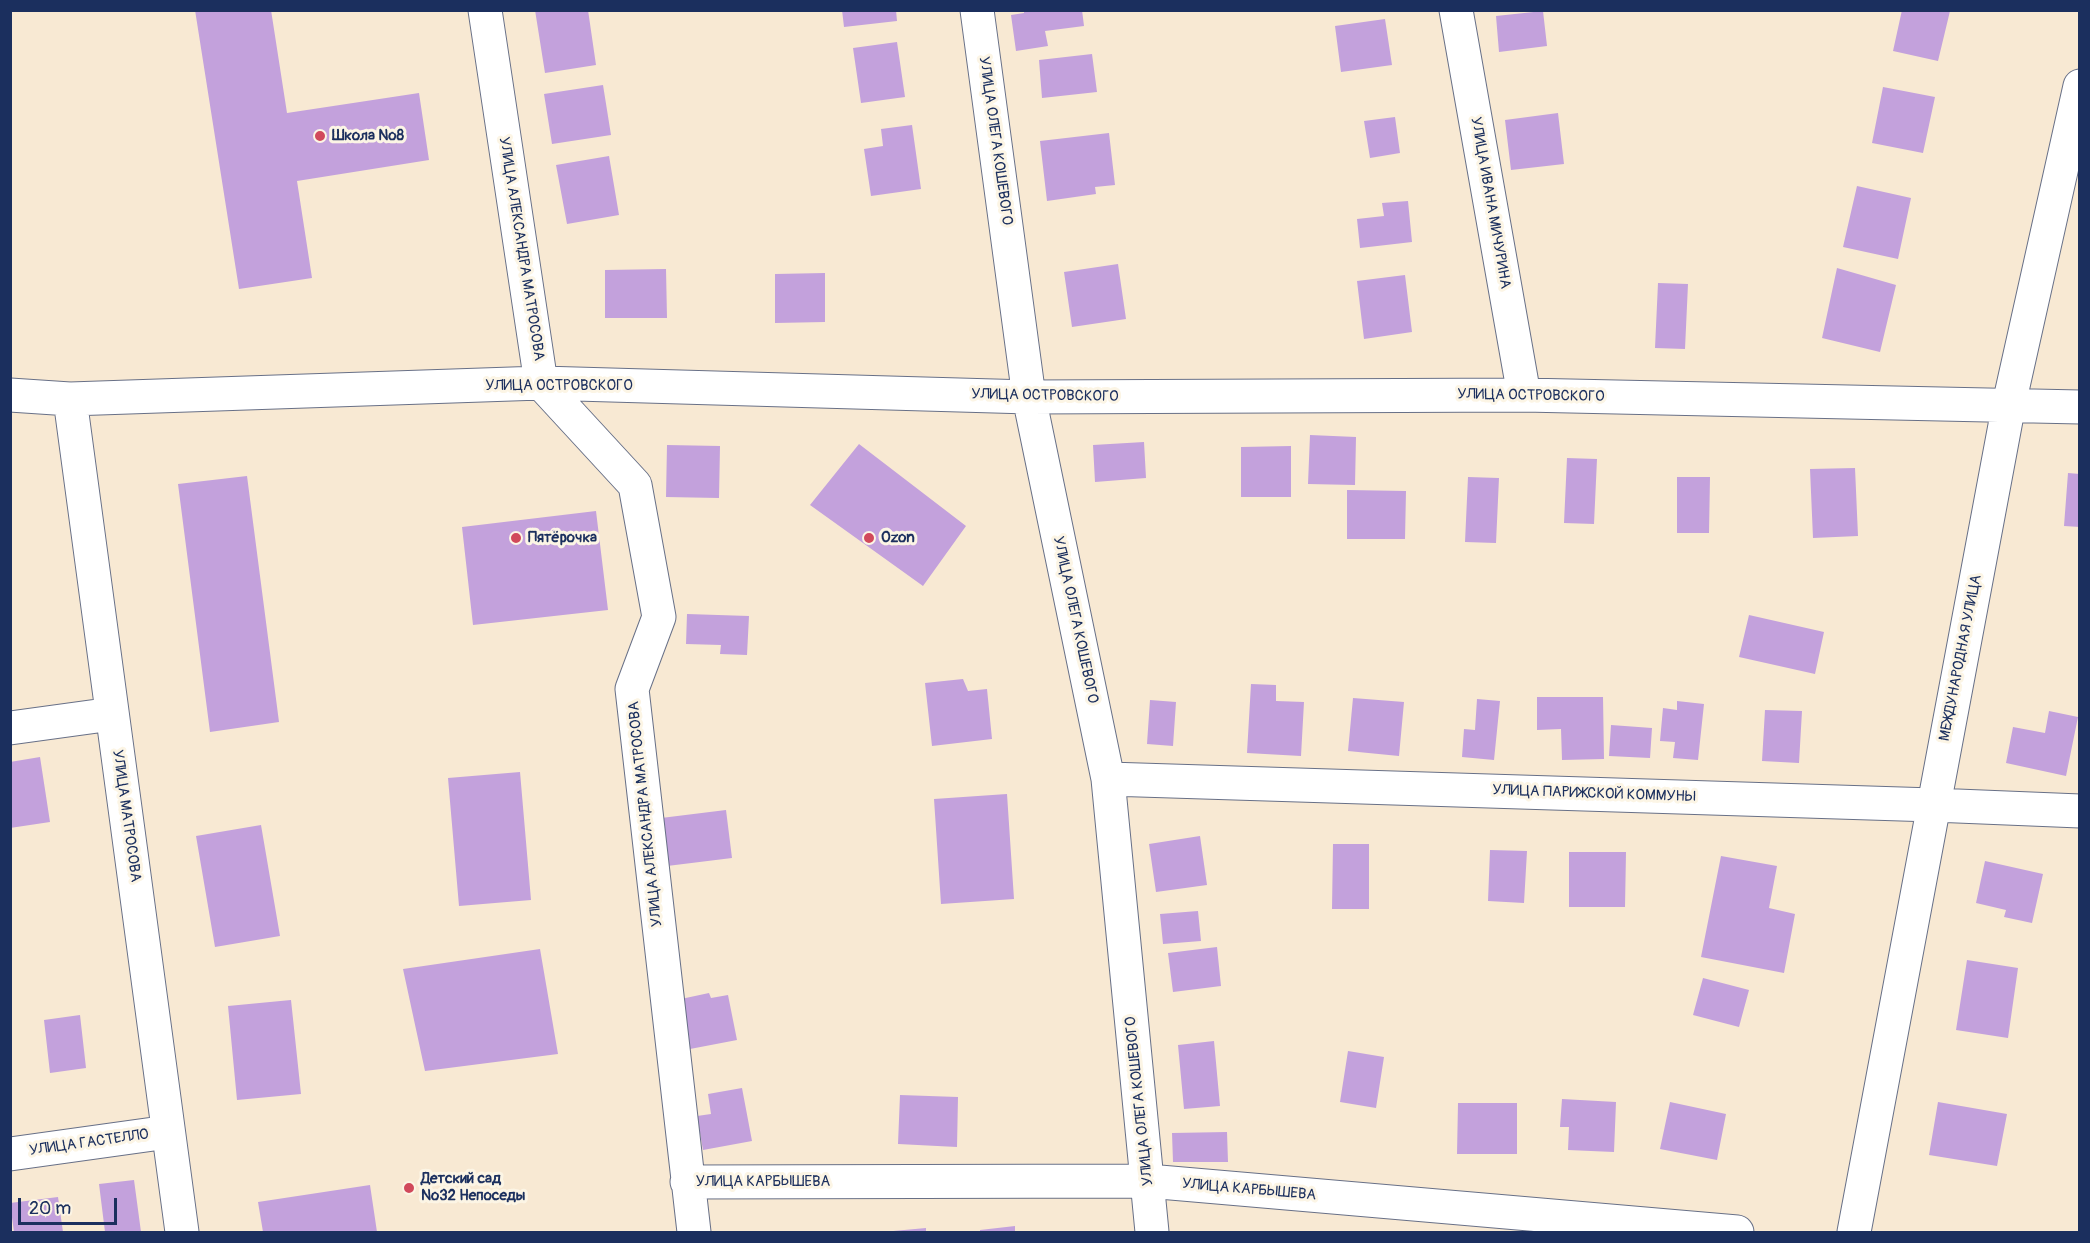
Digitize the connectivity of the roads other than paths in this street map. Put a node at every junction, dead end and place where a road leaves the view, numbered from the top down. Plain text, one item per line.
1 (485, 10) edge
2 (977, 10) edge
3 (1456, 10) edge
4 (2079, 86) edge
5 (541, 384) junction
6 (1524, 395) junction
7 (10, 396) edge
8 (1029, 397) junction
9 (70, 399) junction
10 (2009, 404) junction
11 (2079, 406) edge
12 (112, 714) junction
13 (10, 728) edge
14 (1108, 779) junction
15 (1933, 805) junction
16 (2079, 811) edge
17 (168, 1132) junction
18 (10, 1154) edge
19 (1148, 1181) junction
20 (687, 1182) junction
21 (182, 1233) edge
22 (694, 1233) edge
23 (1152, 1233) edge
24 (1737, 1233) edge
25 (1854, 1233) edge

1 - 5 street, УЛИЦА АЛЕКСАНДРА МАТРОСОВА
2 - 8 street, УЛИЦА ОЛЕГА КОШЕВОГО
3 - 6 street, УЛИЦА ИВАНА МИЧУРИНА
4 - 10 street, МЕЖДУНАРОДНАЯ УЛИЦА
5 - 8 street, УЛИЦА ОСТРОВСКОГО
5 - 9 street, УЛИЦА ОСТРОВСКОГО
5 - 20 street, УЛИЦА АЛЕКСАНДРА МАТРОСОВА
6 - 8 street, УЛИЦА ОСТРОВСКОГО
6 - 10 street, УЛИЦА ОСТРОВСКОГО
7 - 9 street, УЛИЦА ОСТРОВСКОГО
8 - 14 street, УЛИЦА ОЛЕГА КОШЕВОГО
9 - 12 street, УЛИЦА МАТРОСОВА
10 - 11 street, УЛИЦА ОСТРОВСКОГО
10 - 15 street, МЕЖДУНАРОДНАЯ УЛИЦА
12 - 13 street
12 - 17 street, УЛИЦА МАТРОСОВА
14 - 15 street, УЛИЦА ПАРИЖСКОЙ КОММУНЫ
14 - 19 street, УЛИЦА ОЛЕГА КОШЕВОГО
15 - 16 street, УЛИЦА ПАРИЖСКОЙ КОММУНЫ
15 - 25 street, МЕЖДУНАРОДНАЯ УЛИЦА
17 - 18 street, УЛИЦА ГАСТЕЛЛО
17 - 21 street, УЛИЦА МАТРОСОВА
19 - 20 street, УЛИЦА КАРБЫШЕВА
19 - 23 street, УЛИЦА ОЛЕГА КОШЕВОГО
19 - 24 street, УЛИЦА КАРБЫШЕВА
20 - 22 street, УЛИЦА АЛЕКСАНДРА МАТРОСОВА

